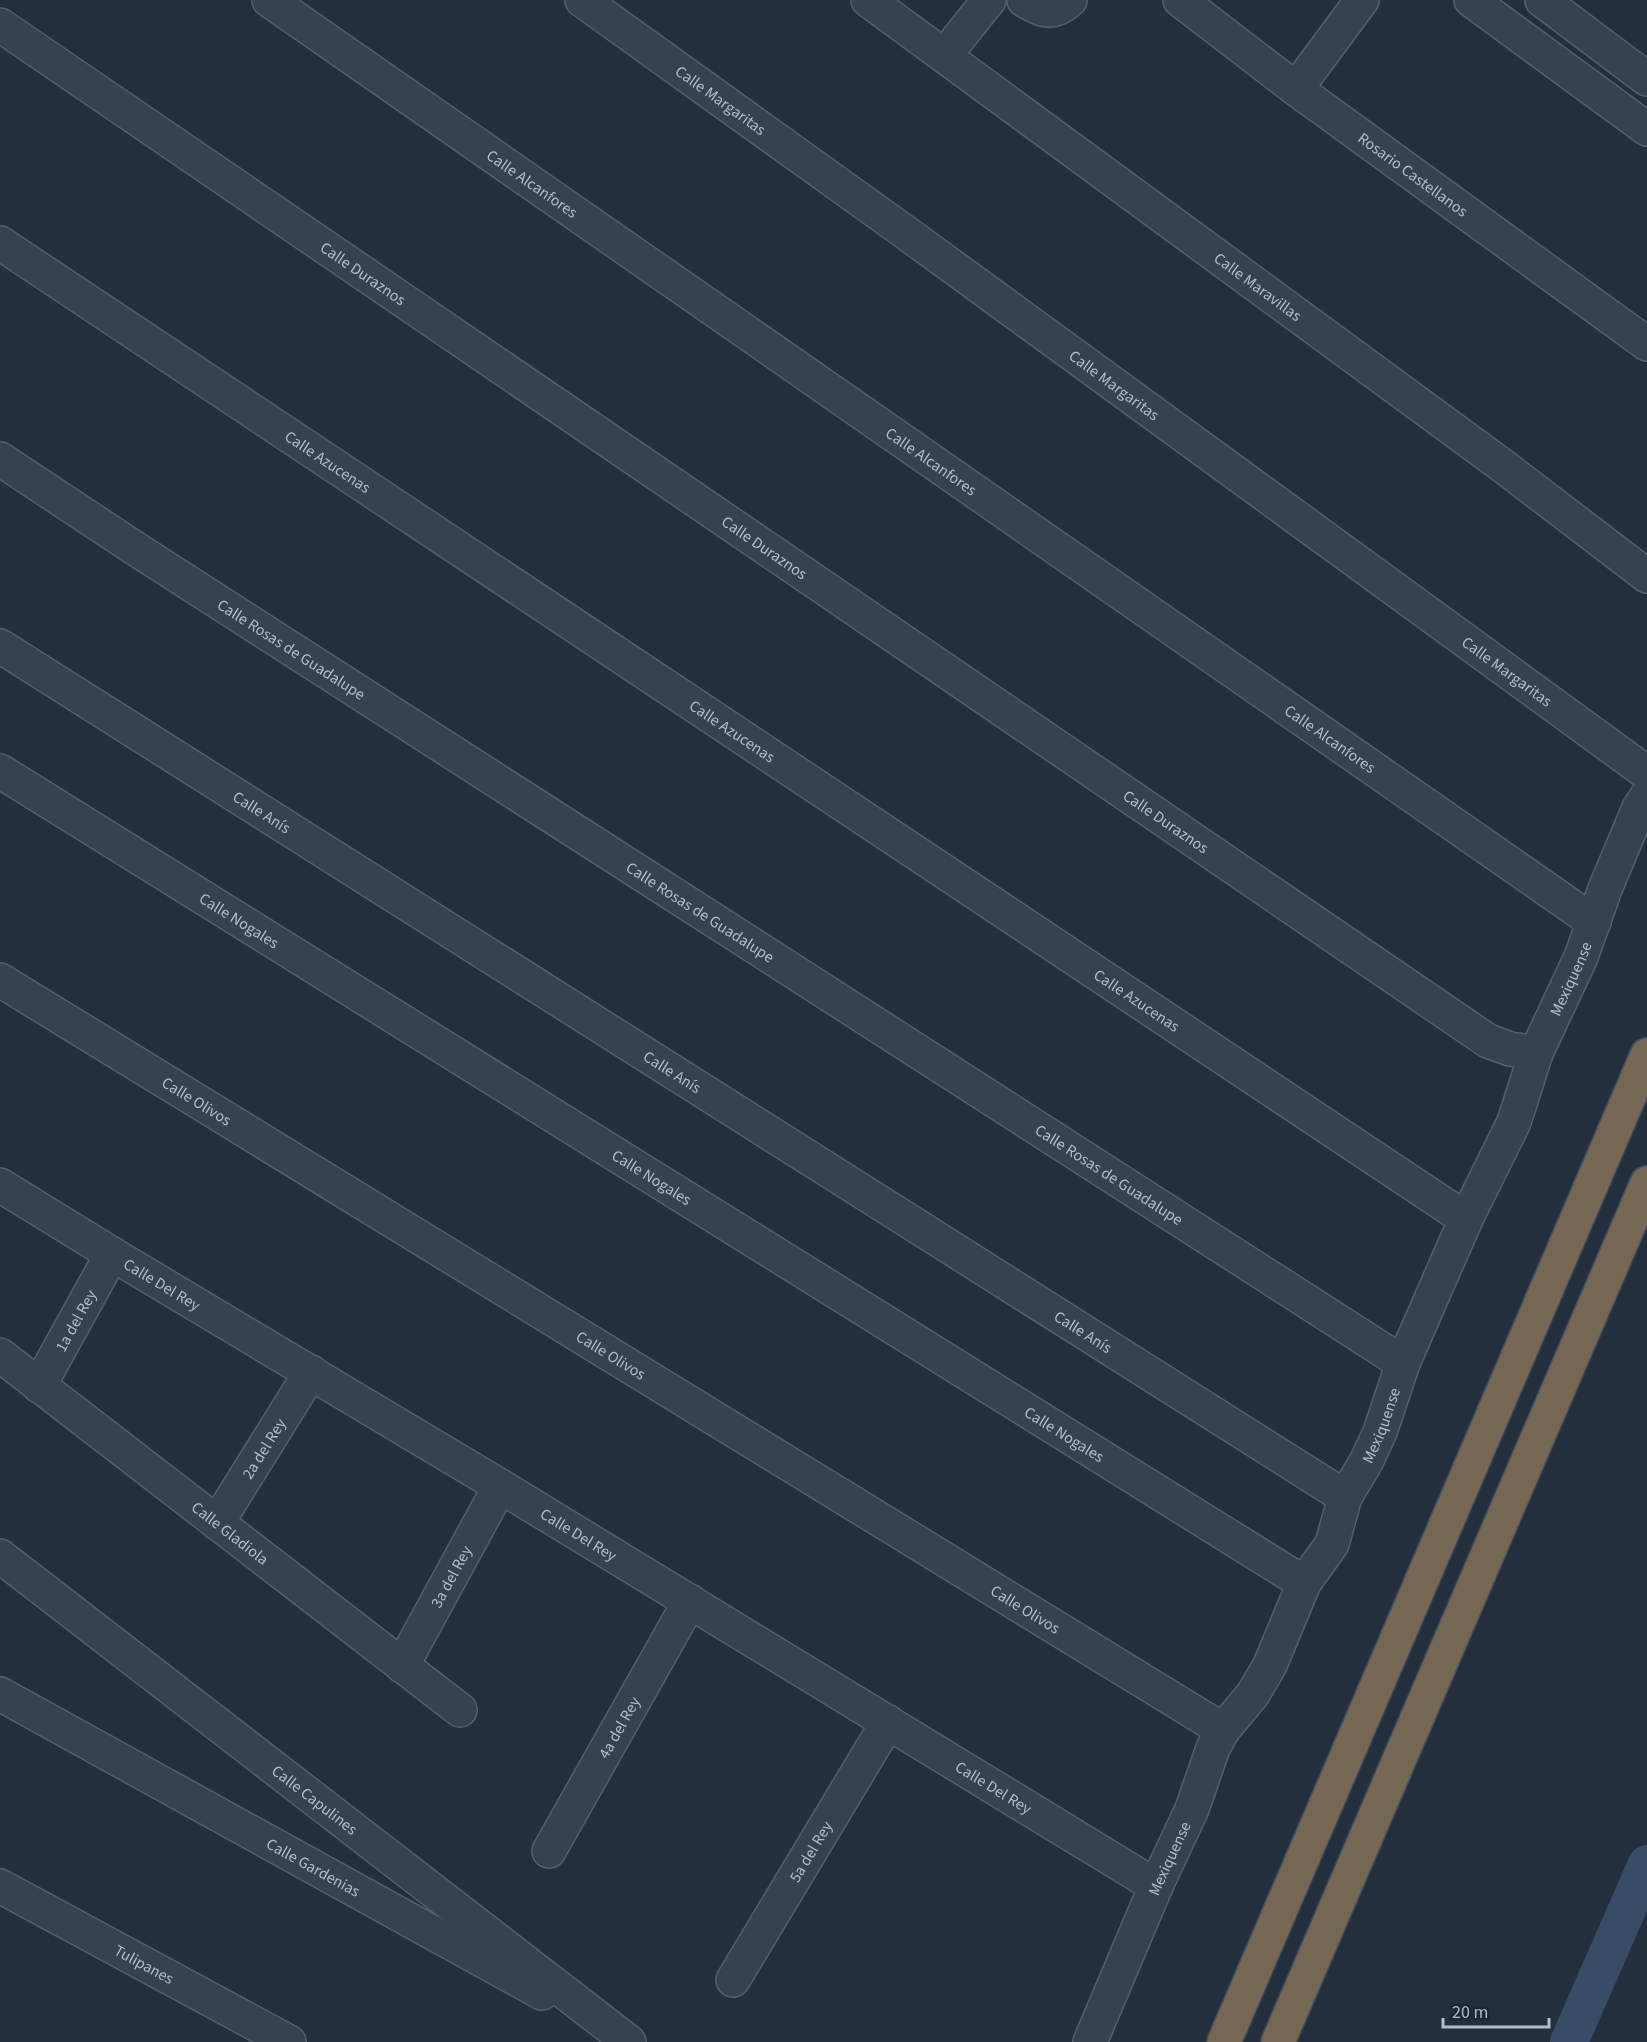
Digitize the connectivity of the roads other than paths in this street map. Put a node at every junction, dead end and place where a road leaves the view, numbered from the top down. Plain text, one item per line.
1 (269, 0) edge
2 (582, 0) edge
3 (868, 0) edge
4 (989, 0) edge
5 (1024, 0) edge
6 (1070, 0) edge
7 (1180, 0) edge
8 (1362, 0) edge
9 (1471, 0) edge
10 (1542, 0) edge
11 (0, 25) edge
12 (945, 55) junction
13 (1647, 79) edge
14 (1296, 89) junction
15 (1647, 129) edge
16 (0, 243) edge
17 (1647, 344) edge
18 (0, 459) edge
19 (1647, 576) edge
20 (0, 646) edge
21 (0, 771) edge
22 (1647, 773) edge
23 (1647, 795) edge
24 (1594, 922) junction
25 (0, 980) edge
26 (1536, 1053) junction
27 (1647, 1055) edge
28 (1647, 1183) edge
29 (0, 1185) edge
30 (1466, 1220) junction
31 (112, 1254) junction
32 (0, 1355) edge
33 (1403, 1363) junction
34 (311, 1372) junction
35 (39, 1386) junction
36 (500, 1486) junction
37 (1346, 1497) junction
38 (217, 1523) junction
39 (0, 1556) edge
40 (1304, 1583) junction
41 (690, 1601) junction
42 (402, 1666) junction
43 (0, 1694) edge
44 (460, 1710) dead end
45 (888, 1722) junction
46 (1223, 1730) junction
47 (549, 1851) dead end
48 (0, 1886) edge
49 (1156, 1886) junction
50 (733, 1980) dead end
51 (289, 2042) edge
52 (629, 2042) edge
53 (1090, 2042) edge
54 (1224, 2042) edge
55 (1278, 2042) edge

1 - 24 street, Calle Alcanfores
2 - 22 street, Calle Margaritas
3 - 12 street, Calle Maravillas
4 - 12 street
5 - 6 street
7 - 14 street, Rosario Castellanos
8 - 14 street
9 - 15 street
10 - 13 street
11 - 26 street, Calle Duraznos
12 - 19 street, Calle Maravillas
14 - 17 street, Rosario Castellanos
16 - 30 street, Calle Azucenas
18 - 33 street, Calle Rosas de Guadalupe
20 - 37 street, Calle Anís
21 - 40 street, Calle Nogales
23 - 24 street, Mexiquense
24 - 26 street, Mexiquense
25 - 46 street, Calle Olivos
26 - 30 street, Mexiquense
27 - 54 highway
28 - 55 highway
29 - 31 street, Calle Del Rey
30 - 33 street, Mexiquense
31 - 34 street, Calle Del Rey
31 - 35 street, 1a del Rey
32 - 35 street, Calle Gladiola
33 - 37 street, Mexiquense
34 - 36 street, Calle Del Rey
34 - 38 street, 2a del Rey
35 - 38 street, Calle Gladiola
36 - 41 street, Calle Del Rey
36 - 42 street, 3a del Rey
37 - 40 street, Mexiquense
38 - 42 street, Calle Gladiola
39 - 52 street, Calle Capulines
40 - 46 street, Mexiquense
41 - 45 street, Calle Del Rey
41 - 47 street, 4a del Rey
42 - 44 street, Calle Gladiola
43 - 52 street, Calle Gardenias
45 - 49 street, Calle Del Rey
45 - 50 street, 5a del Rey
46 - 49 street, Mexiquense
48 - 51 street, Tulipanes
49 - 53 street, Mexiquense

